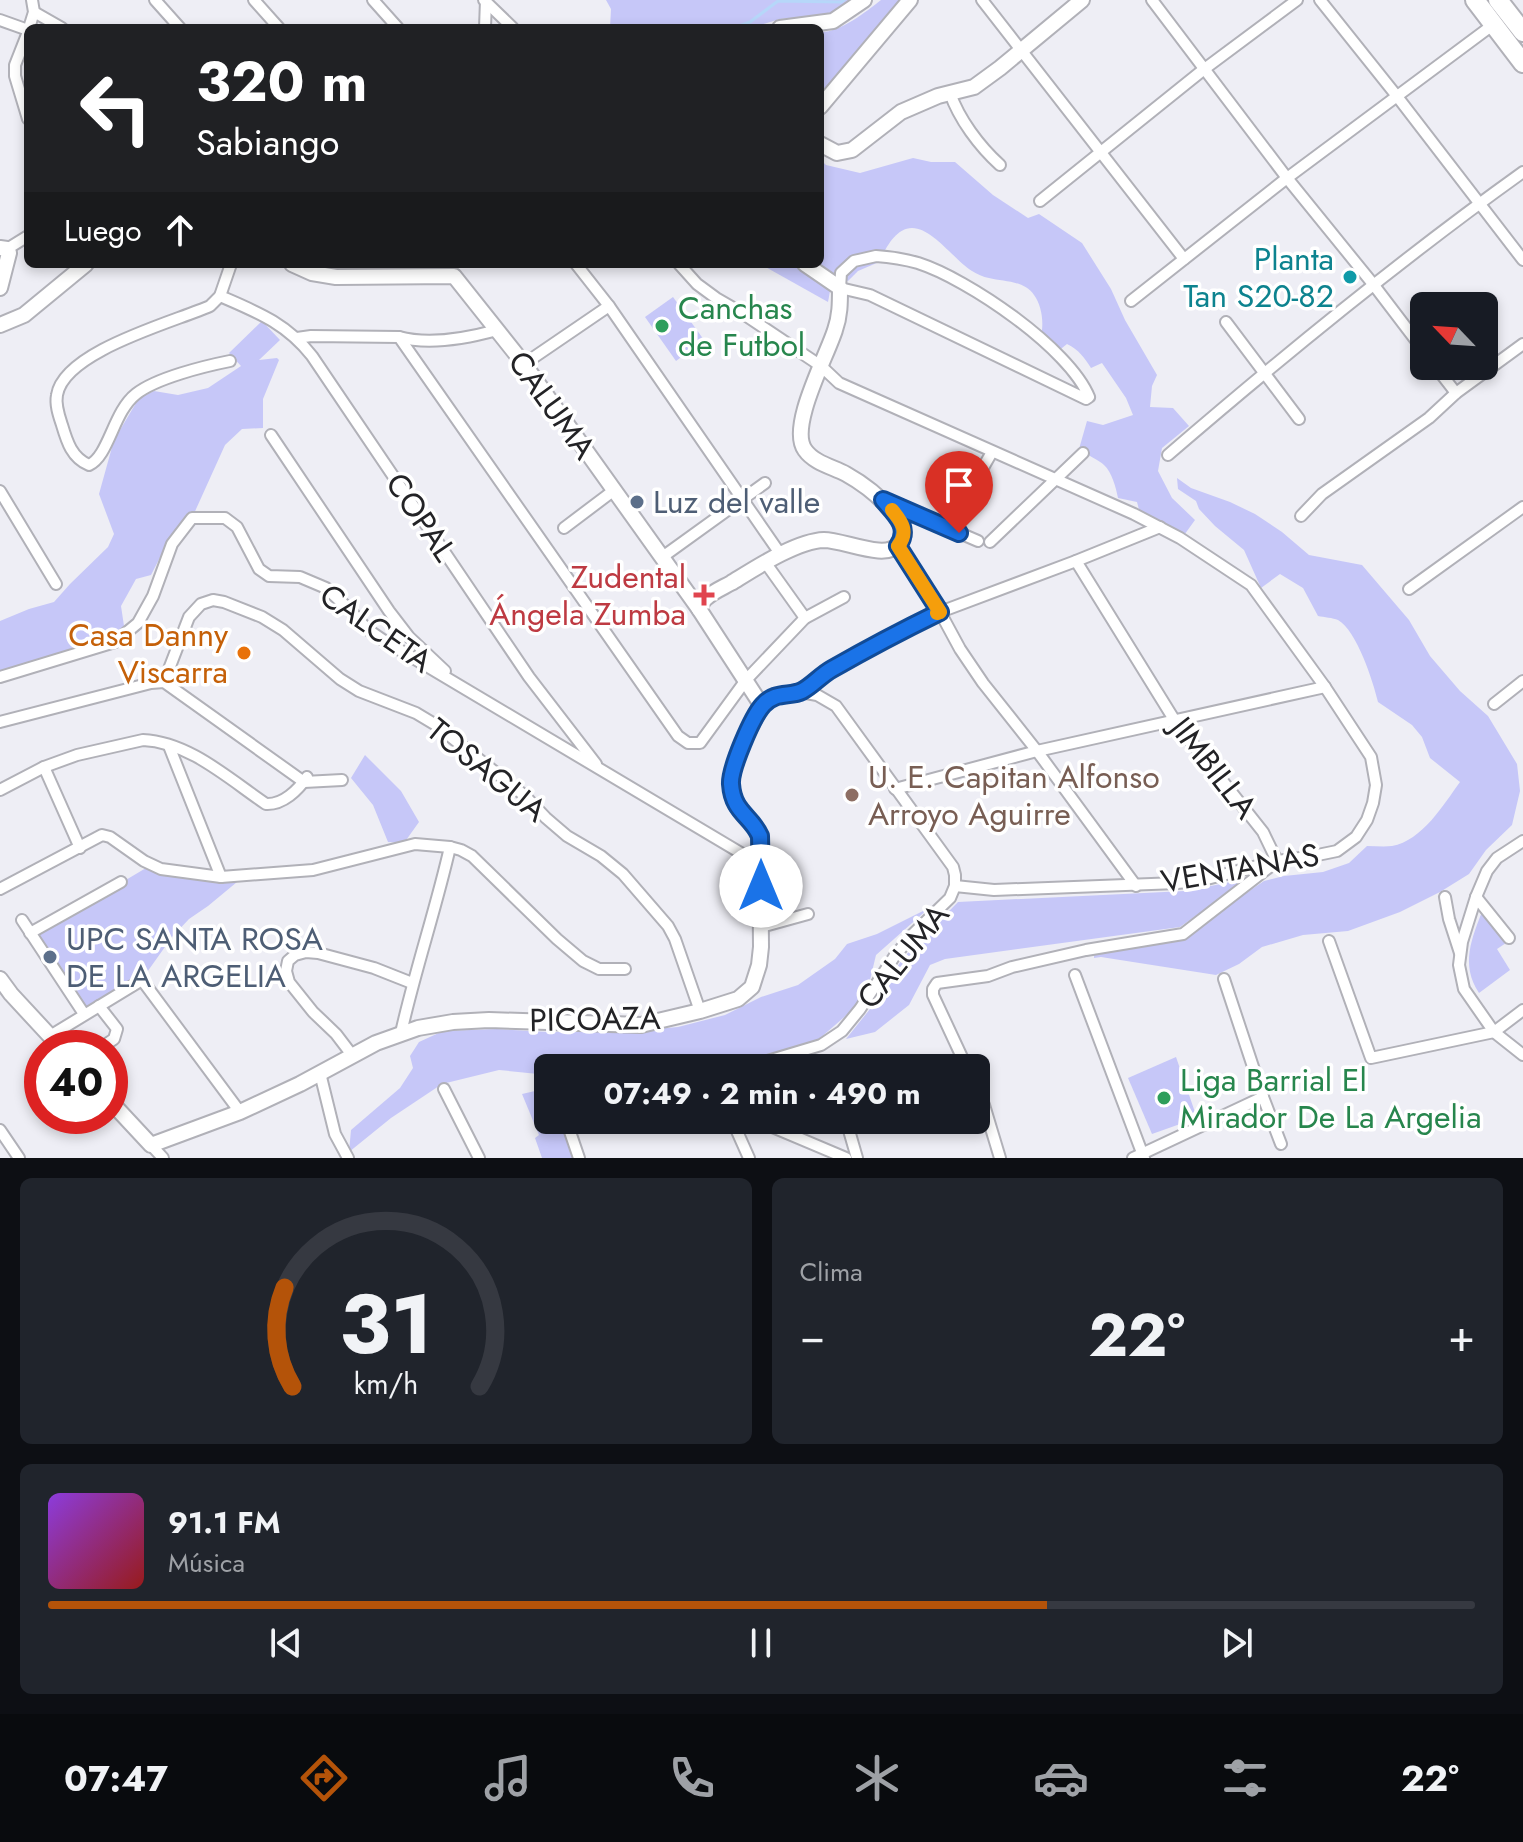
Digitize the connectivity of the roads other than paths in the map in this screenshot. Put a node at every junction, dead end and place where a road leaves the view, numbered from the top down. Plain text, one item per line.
1 (155, 0) edge
2 (254, 0) edge
3 (373, 0) edge
4 (864, 0) edge
5 (910, 0) edge
6 (982, 0) edge
7 (1082, 0) edge
8 (1152, 0) edge
9 (1297, 0) edge
10 (1320, 0) edge
11 (1475, 0) edge
12 (1498, 0) edge
13 (485, 1) edge
14 (33, 6) edge
15 (0, 20) edge
16 (57, 24) edge
17 (176, 24) edge
18 (275, 24) edge
19 (394, 24) edge
20 (485, 24) edge
21 (509, 24) edge
22 (810, 24) edge
23 (1494, 24) junction
24 (24, 29) edge
25 (1523, 32) edge
26 (24, 41) edge
27 (1021, 50) junction
28 (1523, 63) edge
29 (1203, 70) junction
30 (950, 93) junction
31 (1396, 95) junction
32 (824, 102) edge
33 (24, 106) edge
34 (824, 146) edge
35 (1100, 152) junction
36 (1000, 165) dead end
37 (1523, 172) edge
38 (1287, 178) junction
39 (1040, 201) dead end
40 (1478, 203) junction
41 (24, 238) edge
42 (3, 249) edge
43 (1184, 259) junction
44 (1523, 260) edge
45 (81, 268) edge
46 (230, 268) edge
47 (301, 268) edge
48 (579, 268) edge
49 (683, 268) edge
50 (811, 268) edge
51 (456, 270) edge
52 (1373, 284) junction
53 (0, 288) edge
54 (840, 288) junction
55 (220, 296) junction
56 (1131, 301) dead end
57 (609, 306) junction
58 (1226, 322) dead end
59 (0, 325) edge
60 (497, 330) junction
61 (1410, 333) edge
62 (399, 337) junction
63 (297, 338) junction
64 (1523, 344) edge
65 (230, 361) dead end
66 (524, 364) junction
67 (821, 366) junction
68 (1264, 372) junction
69 (1446, 380) edge
70 (1456, 393) junction
71 (1299, 419) dead end
72 (271, 435) dead end
73 (992, 452) junction
74 (1083, 453) dead end
75 (1168, 455) dead end
76 (1056, 479) junction
77 (765, 483) dead end
78 (0, 491) edge
79 (613, 491) junction
80 (741, 500) junction
81 (883, 500) junction
82 (1523, 507) edge
83 (1301, 516) dead end
84 (940, 524) junction
85 (1160, 527) junction
86 (564, 528) dead end
87 (978, 541) dead end
88 (990, 542) dead end
89 (898, 546) junction
90 (781, 555) junction
91 (661, 558) junction
92 (1076, 561) junction
93 (765, 562) junction
94 (56, 584) dead end
95 (1409, 589) dead end
96 (844, 597) dead end
97 (699, 609) junction
98 (940, 612) junction
99 (805, 618) junction
100 (0, 677) edge
101 (746, 680) junction
102 (1523, 681) edge
103 (164, 682) junction
104 (461, 686) junction
105 (1325, 687) junction
106 (801, 692) junction
107 (1494, 704) dead end
108 (762, 706) junction
109 (1175, 721) junction
110 (0, 722) edge
111 (169, 746) junction
112 (1037, 751) junction
113 (44, 767) junction
114 (599, 768) junction
115 (306, 780) junction
116 (342, 780) dead end
117 (895, 789) junction
118 (0, 790) edge
119 (1523, 841) edge
120 (450, 847) junction
121 (80, 848) junction
122 (1277, 861) junction
123 (761, 865) junction
124 (221, 877) junction
125 (121, 882) dead end
126 (955, 886) junction
127 (1136, 886) junction
128 (0, 889) edge
129 (1445, 897) dead end
130 (1476, 897) junction
131 (808, 914) dead end
132 (22, 920) dead end
133 (761, 927) junction
134 (30, 933) junction
135 (1509, 938) dead end
136 (1329, 941) dead end
137 (1461, 955) junction
138 (625, 969) dead end
139 (1075, 975) dead end
140 (0, 979) edge
141 (1224, 979) dead end
142 (412, 983) junction
143 (99, 1006) junction
144 (1523, 1010) edge
145 (700, 1011) junction
146 (84, 1014) junction
147 (44, 1030) edge
148 (59, 1030) edge
149 (117, 1030) edge
150 (1494, 1032) junction
151 (401, 1033) junction
152 (791, 1054) edge
153 (960, 1054) edge
154 (352, 1055) junction
155 (1523, 1055) edge
156 (320, 1073) junction
157 (444, 1089) dead end
158 (1263, 1097) junction
159 (240, 1112) junction
160 (128, 1120) edge
161 (990, 1125) edge
162 (0, 1130) edge
163 (571, 1134) edge
164 (738, 1134) edge
165 (789, 1134) edge
166 (850, 1134) edge
167 (1281, 1144) dead end
168 (151, 1145) junction
169 (1140, 1157) edge
170 (19, 1158) edge
171 (163, 1158) edge
172 (348, 1158) edge
173 (479, 1158) edge
174 (579, 1158) edge
175 (749, 1158) edge
176 (846, 1158) edge
177 (857, 1158) edge
178 (1000, 1158) edge

1 - 17 street
2 - 18 street
3 - 19 street
4 - 22 street
5 - 32 street
6 - 27 street
7 - 27 street
8 - 29 street
9 - 29 street
10 - 31 street
11 - 23 highway
12 - 25 highway
13 - 20 street
13 - 21 street
14 - 16 street
15 - 24 street
23 - 28 highway
23 - 31 street
26 - 33 street
27 - 30 street
27 - 35 street
29 - 35 street
29 - 38 street
30 - 34 street
30 - 36 street
31 - 38 street
31 - 40 street
35 - 39 street
35 - 43 street
37 - 40 street
38 - 43 street
38 - 52 street
40 - 44 street
40 - 52 street
41 - 42 street
42 - 53 street
43 - 56 street
45 - 59 street
46 - 55 street
47 - 51 street
48 - 57 street
49 - 67 street, VENTANAS
50 - 54 street
51 - 60 street, CALUMA
52 - 61 street
52 - 68 street
54 - 54 street
54 - 67 street
55 - 63 street, COPAL
55 - 65 street
57 - 66 street
57 - 80 street
58 - 68 street
60 - 62 street
60 - 66 street, CALUMA
62 - 63 street
62 - 101 street
63 - 114 street, COPAL
64 - 70 street
66 - 79 street, CALUMA
67 - 73 street, VENTANAS
67 - 81 street
68 - 71 street
68 - 75 street
69 - 70 street
70 - 83 street
72 - 104 street
73 - 76 street, VENTANAS
73 - 84 street
74 - 76 street
76 - 85 street, VENTANAS
76 - 88 street
77 - 80 street
78 - 94 street
79 - 86 street
79 - 91 street, CALUMA
80 - 90 street
80 - 91 street
81 - 84 street
81 - 89 street
82 - 95 street
84 - 87 street
85 - 92 street
85 - 105 street, VENTANAS
89 - 90 street
89 - 98 street
90 - 93 street
91 - 97 street, CALUMA
92 - 98 street
92 - 109 street, JIMBILLA
93 - 97 street
93 - 99 street
96 - 99 street
97 - 101 street, CALUMA
98 - 106 street
98 - 112 street
99 - 101 street
100 - 104 street, CALCETA
101 - 108 street, CALUMA
102 - 107 street
103 - 110 street
103 - 115 street
103 - 145 street, TOSAGUA
104 - 114 street, CALCETA
105 - 109 street
105 - 122 street, VENTANAS
106 - 108 street
106 - 117 street, CALUMA
108 - 123 street, PICOAZA
109 - 112 street
109 - 122 street, JIMBILLA
111 - 113 street
111 - 115 street
111 - 124 street
112 - 117 street
112 - 127 street
113 - 118 street
113 - 121 street
114 - 123 street, CALCETA
115 - 116 street
117 - 126 street, CALUMA
119 - 130 street
120 - 124 street
120 - 138 street
120 - 142 street
121 - 124 street
121 - 128 street
122 - 127 street, VENTANAS
122 - 153 street
123 - 133 street, PICOAZA
125 - 134 street
126 - 127 street, VENTANAS
126 - 152 street, CALUMA
129 - 137 street
130 - 135 street
130 - 137 street
131 - 133 street
132 - 134 street
133 - 145 street, PICOAZA
134 - 146 street
136 - 150 street
137 - 150 street
139 - 169 street
140 - 147 street
141 - 158 street
142 - 151 street
142 - 154 street
143 - 146 street
143 - 149 street
143 - 159 street
144 - 150 street
145 - 151 street, PICOAZA
146 - 148 street
150 - 155 street
151 - 154 street, PICOAZA
154 - 156 street, PICOAZA
156 - 159 street, PICOAZA
156 - 172 street
157 - 173 street
158 - 167 street
158 - 169 street
159 - 168 street, PICOAZA
160 - 168 street
161 - 178 street
162 - 170 street
163 - 174 street
164 - 175 street
165 - 176 street
166 - 177 street
168 - 171 street

